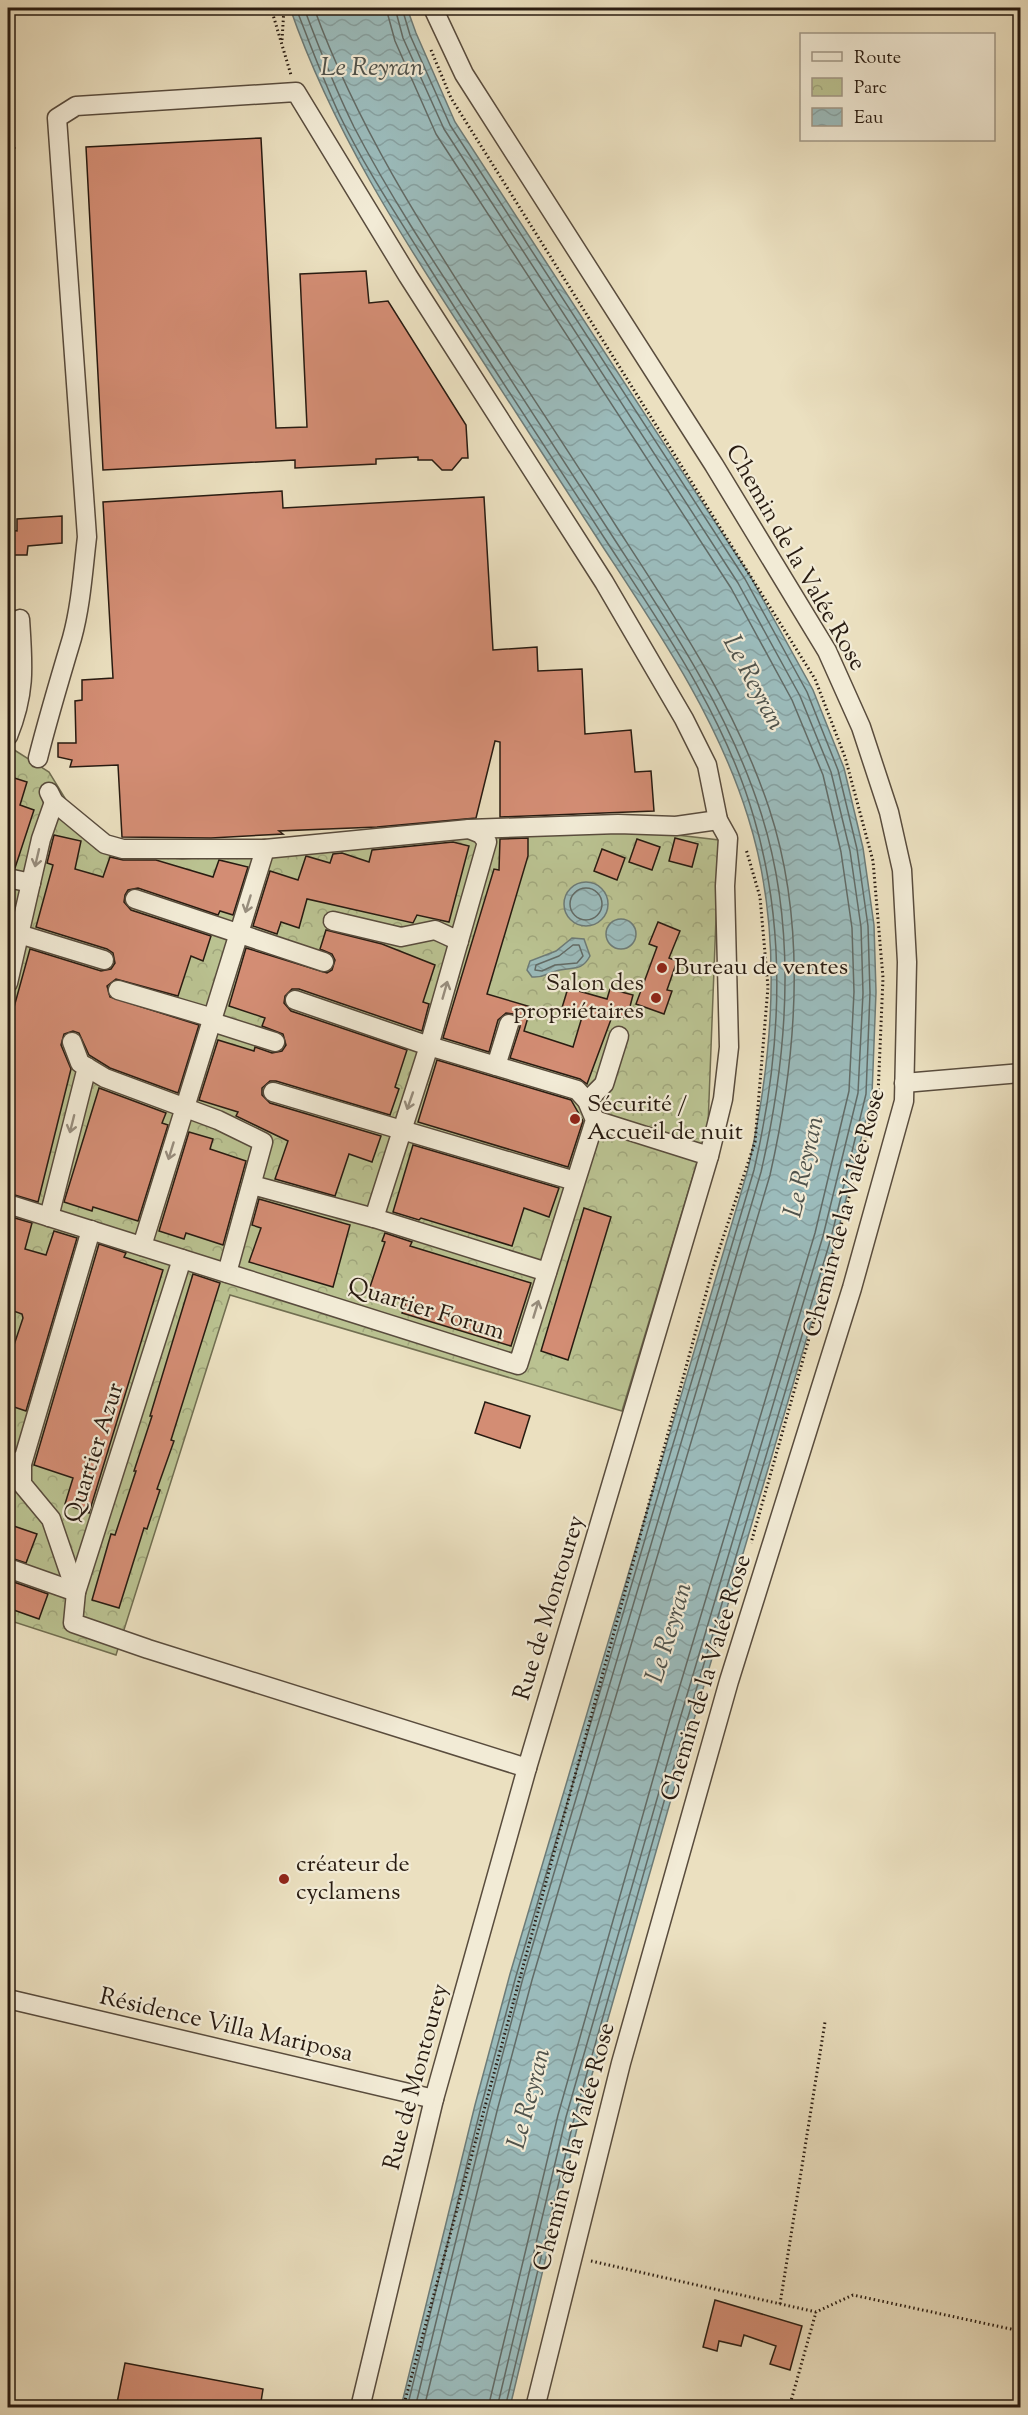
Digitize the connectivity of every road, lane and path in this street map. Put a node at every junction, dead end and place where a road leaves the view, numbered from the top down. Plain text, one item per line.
1 (272, 8) edge
2 (284, 8) edge
3 (433, 8) edge
4 (282, 42) junction
5 (296, 92) junction
6 (15, 147) dead end
7 (8, 154) edge
8 (20, 619) dead end
9 (8, 736) edge
10 (38, 758) dead end
11 (717, 820) junction
12 (469, 829) junction
13 (265, 849) junction
14 (8, 878) edge
15 (31, 884) junction
16 (135, 899) dead end
17 (333, 921) dead end
18 (19, 934) junction
19 (238, 936) junction
20 (459, 941) junction
21 (104, 960) dead end
22 (324, 962) dead end
23 (8, 981) edge
24 (118, 990) dead end
25 (295, 1000) dead end
26 (212, 1020) junction
27 (509, 1024) dead end
28 (619, 1035) dead end
29 (72, 1042) dead end
30 (275, 1042) dead end
31 (429, 1046) junction
32 (496, 1066) junction
33 (87, 1067) junction
34 (1020, 1073) edge
35 (904, 1083) junction
36 (273, 1092) dead end
37 (587, 1101) junction
38 (185, 1108) junction
39 (595, 1120) junction
40 (400, 1130) junction
41 (709, 1156) junction
42 (575, 1181) junction
43 (252, 1185) junction
44 (8, 1204) edge
45 (49, 1217) junction
46 (374, 1218) junction
47 (91, 1230) junction
48 (142, 1246) junction
49 (182, 1259) junction
50 (548, 1272) junction
51 (227, 1273) junction
52 (15, 1462) edge
53 (8, 1568) edge
54 (76, 1592) junction
55 (527, 1768) junction
56 (8, 1999) edge
57 (825, 2022) dead end
58 (434, 2099) junction
59 (571, 2257) junction
60 (780, 2304) junction
61 (816, 2312) junction
62 (1020, 2331) edge
63 (360, 2408) edge
64 (535, 2408) edge
65 (789, 2408) edge

1 - 4 path
2 - 4 path
3 - 35 street, Chemin de la Valée Rose
4 - 5 path
5 - 10 street
5 - 11 street, Rue de Montourey
6 - 7 path
8 - 9 street
11 - 12 street
11 - 41 street, Rue de Montourey
12 - 13 street
12 - 20 street
13 -> 15 street
13 -> 19 street
14 - 15 street
15 - 18 street
16 - 19 street
17 - 20 street
18 - 21 street
18 - 23 street
19 - 22 street
19 - 26 street
31 -> 20 street
24 - 26 street
25 - 31 street
26 - 30 street
26 - 38 street
27 - 32 street
28 - 37 street
29 - 33 street
31 - 32 street
31 -> 40 street
32 - 37 street
33 - 38 street
33 -> 45 street
34 - 35 street
35 - 59 street, Chemin de la Valée Rose
36 - 40 street
37 - 39 street
38 - 43 street
38 -> 48 street
39 - 41 street
39 - 42 street, Quartier Forum
40 - 42 street
40 - 46 street
41 - 55 street, Rue de Montourey
42 - 50 street, Quartier Forum
43 - 46 street
43 - 51 street
44 - 45 street, Quartier Forum
45 - 47 street, Quartier Forum
46 - 50 street
47 - 48 street, Quartier Forum
47 - 52 street
48 - 49 street, Quartier Forum
49 - 51 street, Quartier Forum
49 - 54 street, Quartier Azur
51 -> 50 street, Quartier Forum
52 - 54 street
53 - 54 street
54 - 55 street
55 - 58 street, Rue de Montourey
56 - 58 street, Résidence Villa Mariposa
57 - 60 path
58 - 63 street, Rue de Montourey
59 - 60 path
59 - 64 street, Chemin de la Valée Rose
60 - 61 path
61 - 62 path
61 - 65 path

